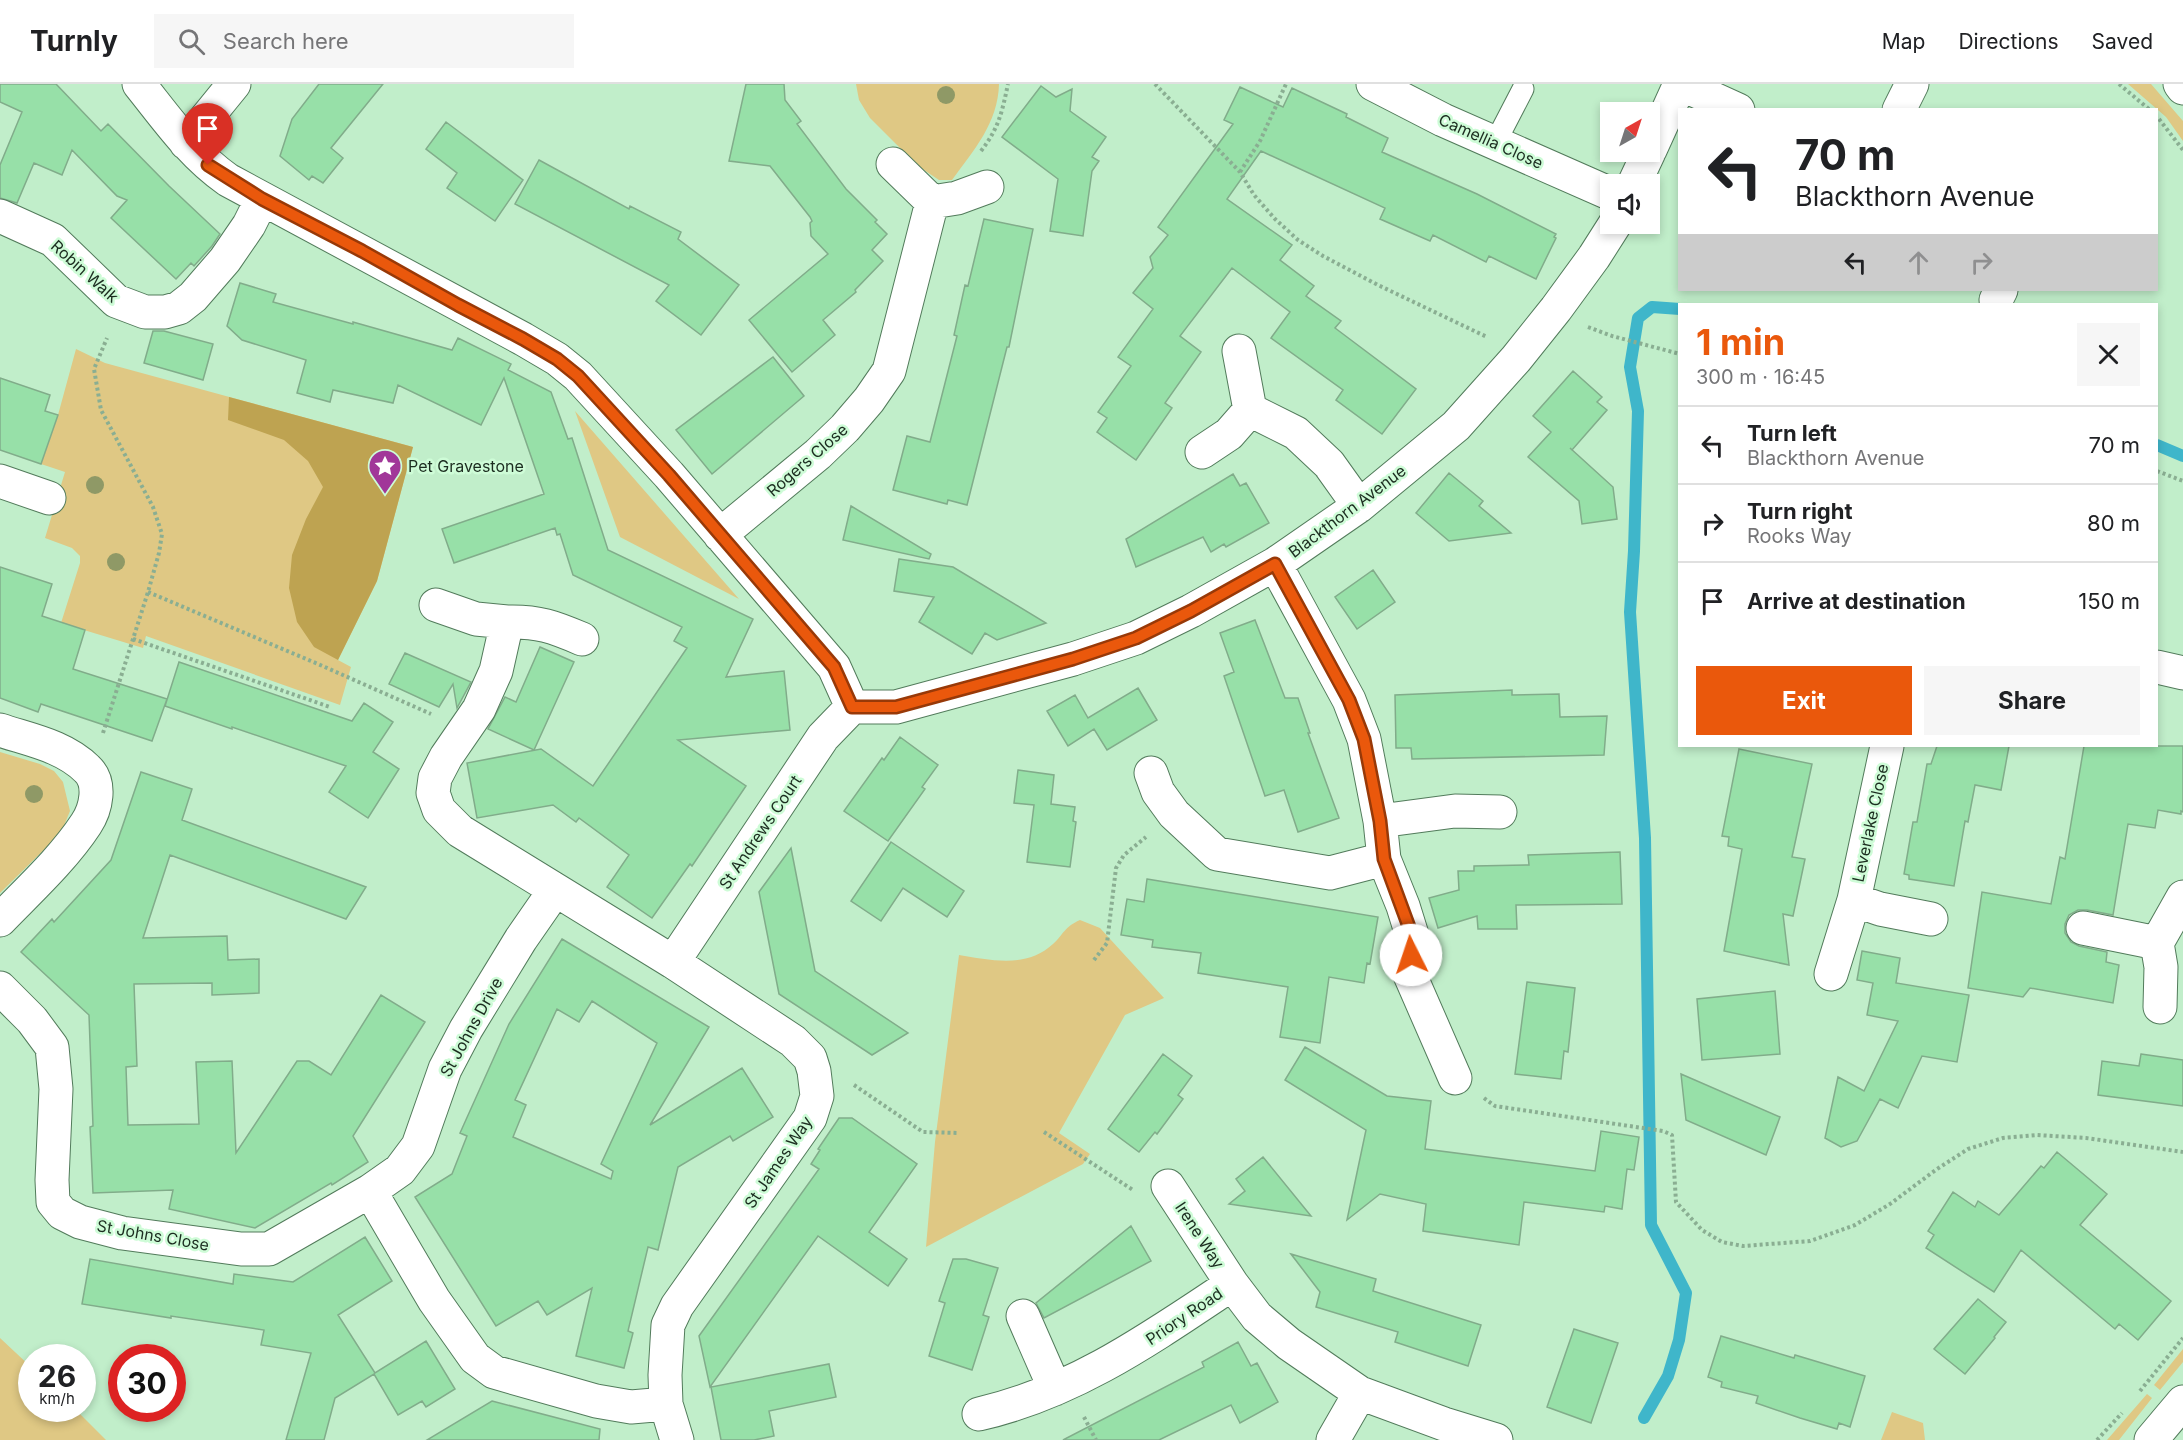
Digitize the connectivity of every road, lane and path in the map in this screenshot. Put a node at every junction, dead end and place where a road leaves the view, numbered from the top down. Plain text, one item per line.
1 (139, 84) edge
2 (234, 84) edge
3 (1008, 84) edge
4 (1155, 84) edge
5 (1286, 84) edge
6 (1373, 84) edge
7 (1681, 84) edge
8 (1912, 84) edge
9 (2119, 84) edge
10 (2180, 84) edge
11 (2183, 88) edge
12 (1523, 89) dead end
13 (1734, 108) edge
14 (1900, 108) edge
15 (2148, 108) edge
16 (2158, 117) edge
17 (1660, 129) edge
18 (186, 143) junction
19 (1495, 143) junction
20 (2183, 150) edge
21 (893, 164) dead end
22 (1240, 172) junction
23 (987, 187) dead end
24 (1600, 189) edge
25 (262, 199) junction
26 (944, 200) junction
27 (0, 216) edge
28 (1608, 234) edge
29 (123, 305) junction
30 (1612, 336) dead end
31 (1239, 351) dead end
32 (1678, 354) edge
33 (1516, 359) junction
34 (1250, 410) junction
35 (1202, 452) dead end
36 (2158, 471) edge
37 (0, 481) edge
38 (2183, 481) edge
39 (49, 498) dead end
40 (1359, 506) junction
41 (720, 535) junction
42 (1275, 564) junction
43 (148, 592) junction
44 (436, 605) dead end
45 (507, 622) junction
46 (133, 639) junction
47 (582, 639) dead end
48 (2158, 667) edge
49 (2183, 673) edge
50 (330, 707) dead end
51 (852, 707) junction
52 (464, 729) junction
53 (0, 730) edge
54 (1887, 747) edge
55 (88, 769) junction
56 (1151, 773) dead end
57 (1500, 812) dead end
58 (1174, 814) junction
59 (1380, 821) junction
60 (1384, 859) junction
61 (555, 890) junction
62 (2183, 897) edge
63 (1854, 900) junction
64 (1931, 919) dead end
65 (0, 920) edge
66 (2083, 927) dead end
67 (2157, 943) junction
68 (1094, 960) dead end
69 (673, 962) junction
70 (1831, 974) dead end
71 (0, 988) edge
72 (2160, 1007) dead end
73 (814, 1071) junction
74 (1455, 1077) joint
75 (1044, 1132) dead end
76 (958, 1133) dead end
77 (2183, 1152) edge
78 (1168, 1186) joint
79 (370, 1191) junction
80 (1232, 1284) junction
81 (1023, 1316) dead end
82 (2183, 1338) edge
83 (1055, 1389) junction
84 (1360, 1393) junction
85 (2138, 1393) dead end
86 (2183, 1401) edge
87 (666, 1404) junction
88 (2126, 1408) dead end
89 (979, 1414) dead end
90 (677, 1440) edge
91 (1333, 1440) edge
92 (1496, 1440) edge
93 (2097, 1440) edge
94 (2151, 1440) edge

1 - 18 street
2 - 18 street
3 - 26 path
4 - 22 path
5 - 22 path
6 - 19 street, Camellia Close
7 - 13 street
7 - 17 street
8 - 14 street
9 - 15 path
10 - 11 street
12 - 19 lane
16 - 20 path
18 - 25 street
19 - 24 street, Camellia Close
21 - 26 street
22 - 33 path
23 - 26 street
25 - 29 street, Robin Walk
25 - 41 street
26 - 41 street, Rogers Close
27 - 29 street, Robin Walk
28 - 33 street, Blackthorn Avenue
29 - 43 path
30 - 32 path
31 - 34 street
33 - 40 street, Blackthorn Avenue
34 - 35 street
34 - 40 street
36 - 38 path
37 - 39 street
40 - 42 street, Blackthorn Avenue
41 - 51 street
42 - 51 street, Blackthorn Avenue
42 - 59 street
43 - 46 path
43 - 52 path
44 - 45 street
45 - 47 street
45 - 52 street, St James Way
46 - 50 path
46 - 55 path
48 - 49 street
51 - 69 street, St Andrews Court
52 - 61 street, St James Way
53 - 55 street
54 - 63 street, Leverlake Close
55 - 65 street
56 - 58 street
57 - 59 street
58 - 60 street
58 - 68 path
59 - 60 street
60 - 74 street
61 - 69 street, St James Way
61 - 79 street, St Johns Drive
62 - 67 street
63 - 64 street, Leverlake Close
63 - 70 street, Leverlake Close
66 - 67 street
67 - 72 street
69 - 73 street, St James Way
71 - 79 street, St Johns Close
73 - 76 path
73 - 87 street, St James Way
74 - 77 path
75 - 78 path
78 - 80 street, Irene Way
79 - 87 street
80 - 83 street, Priory Road
80 - 84 street, Priory Road
81 - 83 street
82 - 85 path
83 - 89 street
84 - 91 street
84 - 92 street, Priory Road
86 - 94 street
87 - 90 street, St James Way
88 - 93 path

